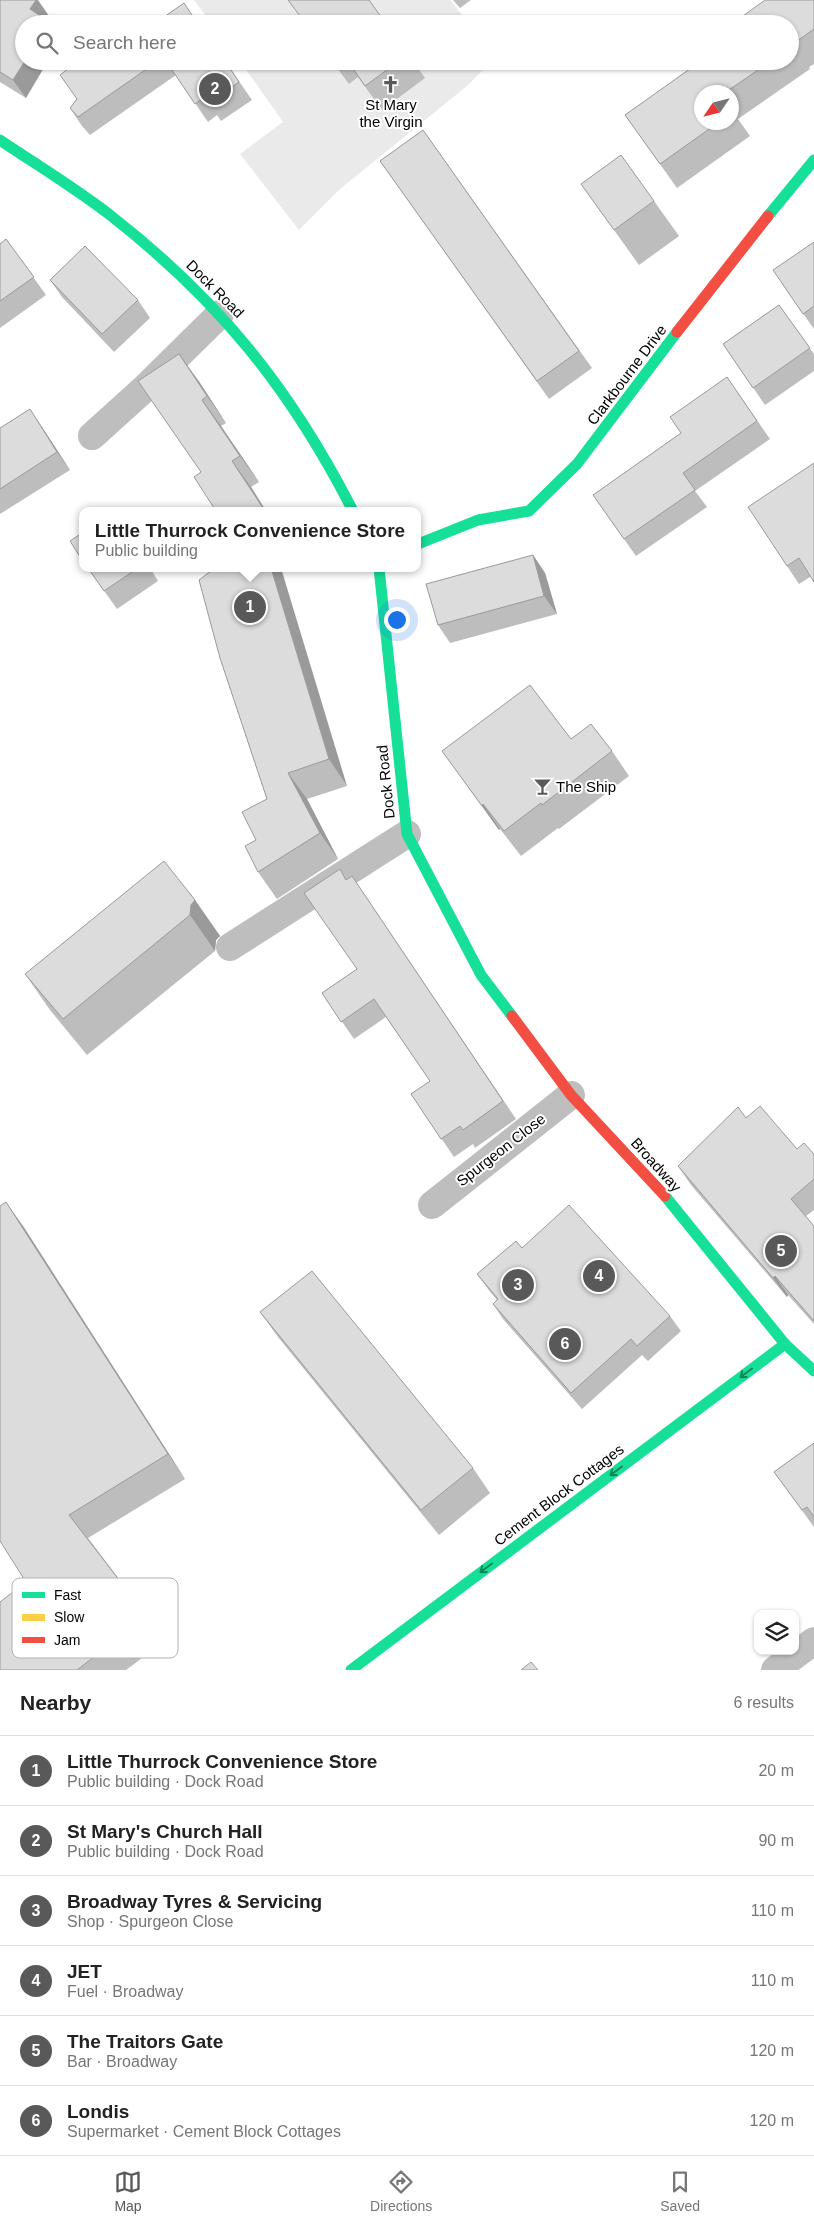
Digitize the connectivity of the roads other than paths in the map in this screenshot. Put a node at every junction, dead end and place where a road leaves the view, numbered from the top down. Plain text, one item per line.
1 (0, 140) edge
2 (814, 160) edge
3 (220, 314) junction
4 (92, 436) dead end
5 (351, 507) edge
6 (421, 543) edge
7 (378, 572) edge
8 (407, 834) junction
9 (230, 947) dead end
10 (481, 975) joint
11 (571, 1095) junction
12 (432, 1206) dead end
13 (785, 1344) junction
14 (814, 1372) edge
15 (814, 1641) edge
16 (351, 1670) edge
17 (774, 1670) edge

1 - 3 main road, Dock Road
2 - 6 main road, Clarkbourne Drive
3 - 4 street
3 - 5 main road, Dock Road
7 - 8 main road, Dock Road
8 - 9 street
8 - 10 main road, Dock Road
10 - 11 main road, Broadway
11 - 12 street, Spurgeon Close
11 - 13 main road, Broadway
13 - 14 main road, Broadway
13 -> 16 main road, Cement Block Cottages
15 - 17 street

